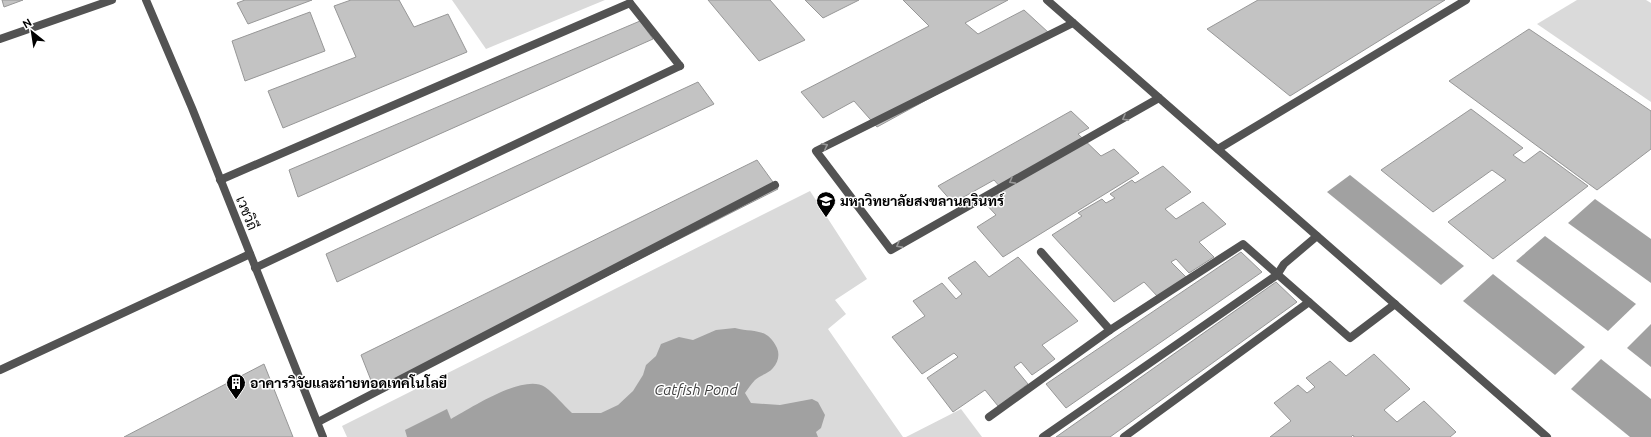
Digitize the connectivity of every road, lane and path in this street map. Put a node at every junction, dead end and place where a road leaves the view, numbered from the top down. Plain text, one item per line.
1 (112, 0) edge
2 (146, 0) edge
3 (1047, 0) edge
4 (1466, 0) edge
5 (1073, 23) junction
6 (0, 39) edge
7 (1159, 98) junction
8 (1218, 149) junction
9 (220, 180) junction
10 (775, 185) dead end
11 (1317, 236) junction
12 (1041, 252) dead end
13 (250, 254) junction
14 (255, 268) junction
15 (1277, 275) junction
16 (1309, 302) junction
17 (1395, 304) junction
18 (1110, 330) junction
19 (0, 370) edge
20 (989, 417) dead end
21 (318, 422) junction
22 (324, 437) edge
23 (1043, 437) edge
24 (1124, 437) edge
25 (1547, 437) edge

1 - 6 street
2 - 9 street, เวชวิถี
3 - 5 street
4 - 8 street
5 - 7 street
7 -> 5 street
7 - 8 street
8 - 11 street
9 - 13 street, เวชวิถี
9 - 14 street
10 - 21 street
11 - 15 street
11 - 17 street
12 - 18 street
13 - 14 street, เวชวิถี
13 - 19 street
14 - 21 street, เวชวิถี
15 - 16 street
15 - 18 street
15 - 23 street
16 - 17 street
16 - 24 street
17 - 25 street
18 - 20 street
21 - 22 street, เวชวิถี

